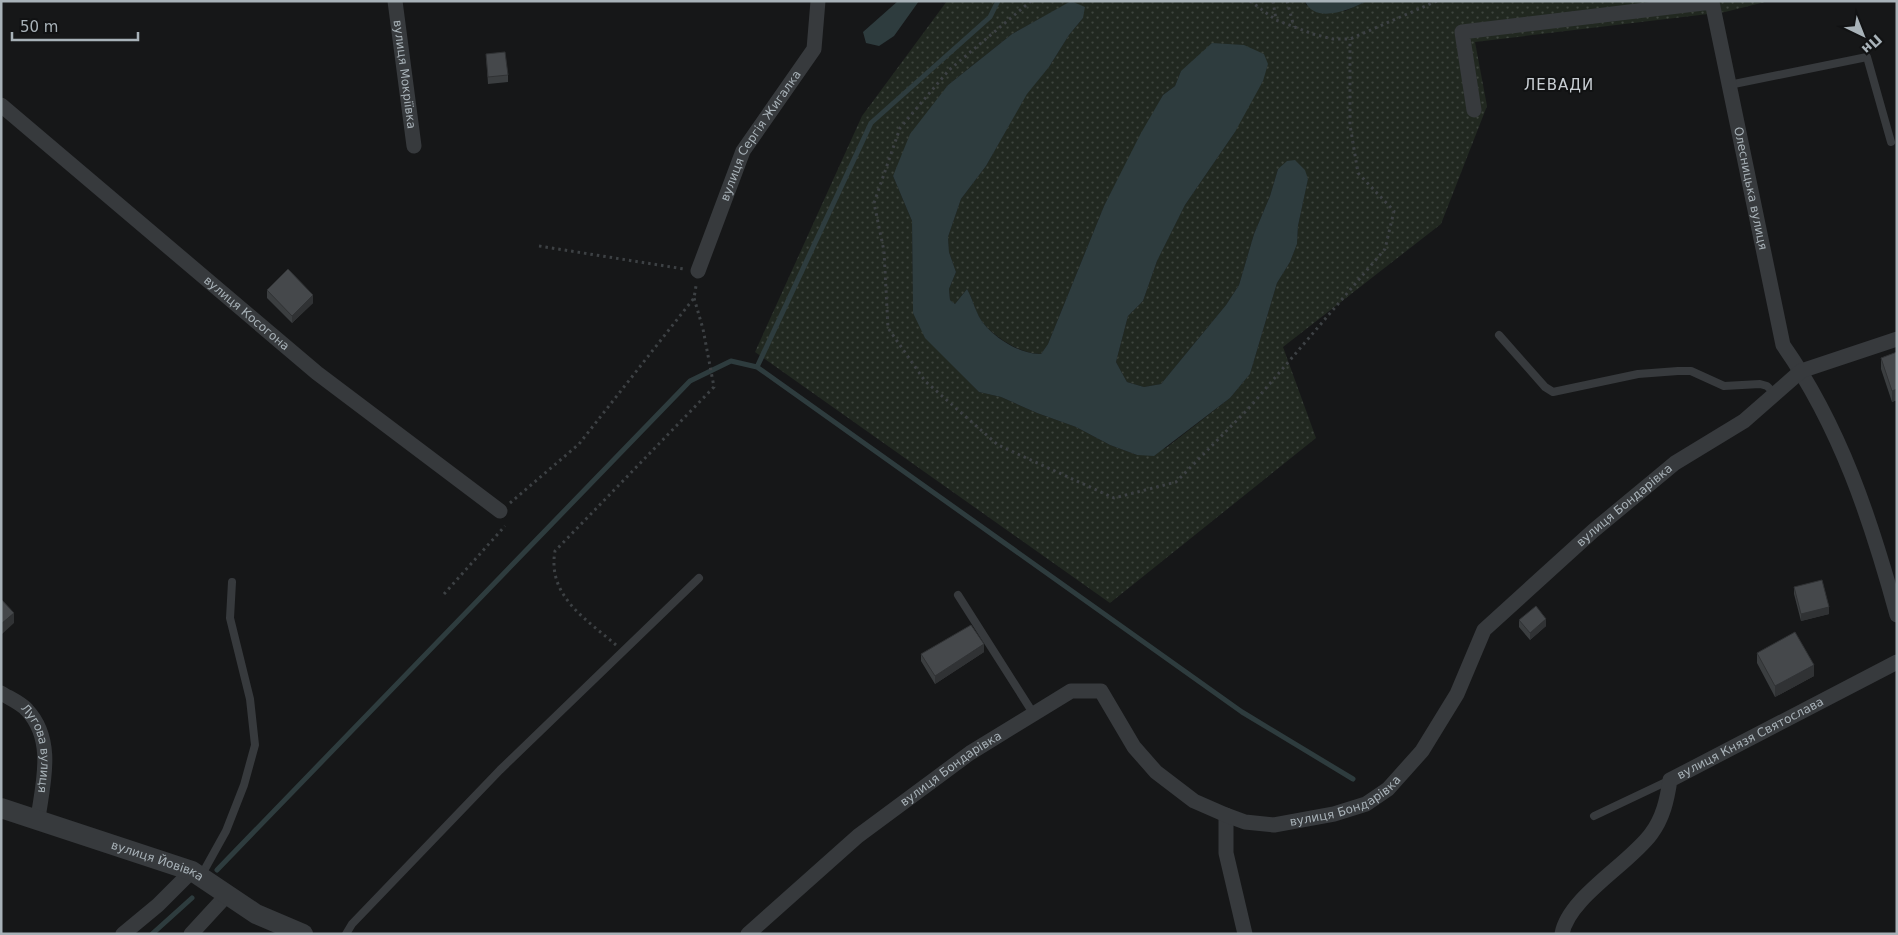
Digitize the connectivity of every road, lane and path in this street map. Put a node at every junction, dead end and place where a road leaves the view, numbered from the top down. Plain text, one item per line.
1 (395, 1) edge
2 (818, 1) edge
3 (1030, 1) edge
4 (1250, 1) edge
5 (1273, 1) edge
6 (1286, 1) edge
7 (1437, 1) edge
8 (1712, 2) edge
9 (1276, 20) junction
10 (1294, 27) junction
11 (1350, 39) junction
12 (1730, 85) junction
13 (1, 105) edge
14 (1474, 110) dead end
15 (1891, 142) dead end
16 (414, 146) dead end
17 (539, 246) dead end
18 (698, 271) junction
19 (694, 298) junction
20 (1499, 335) dead end
21 (1897, 339) edge
22 (1801, 371) junction
23 (1776, 395) junction
24 (500, 511) junction
25 (699, 578) dead end
26 (232, 582) dead end
27 (444, 594) dead end
28 (958, 595) dead end
29 (1897, 615) edge
30 (623, 651) junction
31 (1897, 662) edge
32 (1, 693) edge
33 (1033, 714) junction
34 (1670, 780) junction
35 (1, 808) edge
36 (1226, 815) junction
37 (1594, 816) dead end
38 (38, 818) junction
39 (196, 874) junction
40 (226, 896) junction
41 (123, 934) edge
42 (191, 934) edge
43 (303, 934) edge
44 (346, 934) edge
45 (748, 934) edge
46 (1245, 934) edge
47 (1562, 934) edge

1 - 16 street, вулиця Мокріївка
2 - 18 street, вулиця Сергія Жигалка
3 - 11 path
4 - 9 path
5 - 9 path
6 - 10 path
7 - 11 path
8 - 12 street, Олесницька вулиця
8 - 14 street
9 - 10 path
10 - 11 path
12 - 15 lane
12 - 22 street, Олесницька вулиця
13 - 24 street, вулиця Косогона
17 - 18 path
18 - 19 path
19 - 24 path
19 - 30 path
20 - 23 lane
21 - 22 street, вулиця Бондарівка
22 - 23 street, вулиця Бондарівка
22 - 29 street
23 - 36 street, вулиця Бондарівка
24 - 27 path
25 - 30 lane
26 - 39 lane
28 - 33 lane
30 - 44 lane
31 - 34 street, вулиця Князя Святослава
32 - 38 street, Лугова вулиця
33 - 36 street, вулиця Бондарівка
33 - 45 street, вулиця Бондарівка
34 - 37 lane
34 - 47 street, вулиця Князя Святослава
35 - 38 street, вулиця Йовівка
36 - 46 street
38 - 39 street, вулиця Йовівка
39 - 40 street, вулиця Йовівка
39 - 41 street
40 - 42 street
40 - 43 street, вулиця Йовівка

